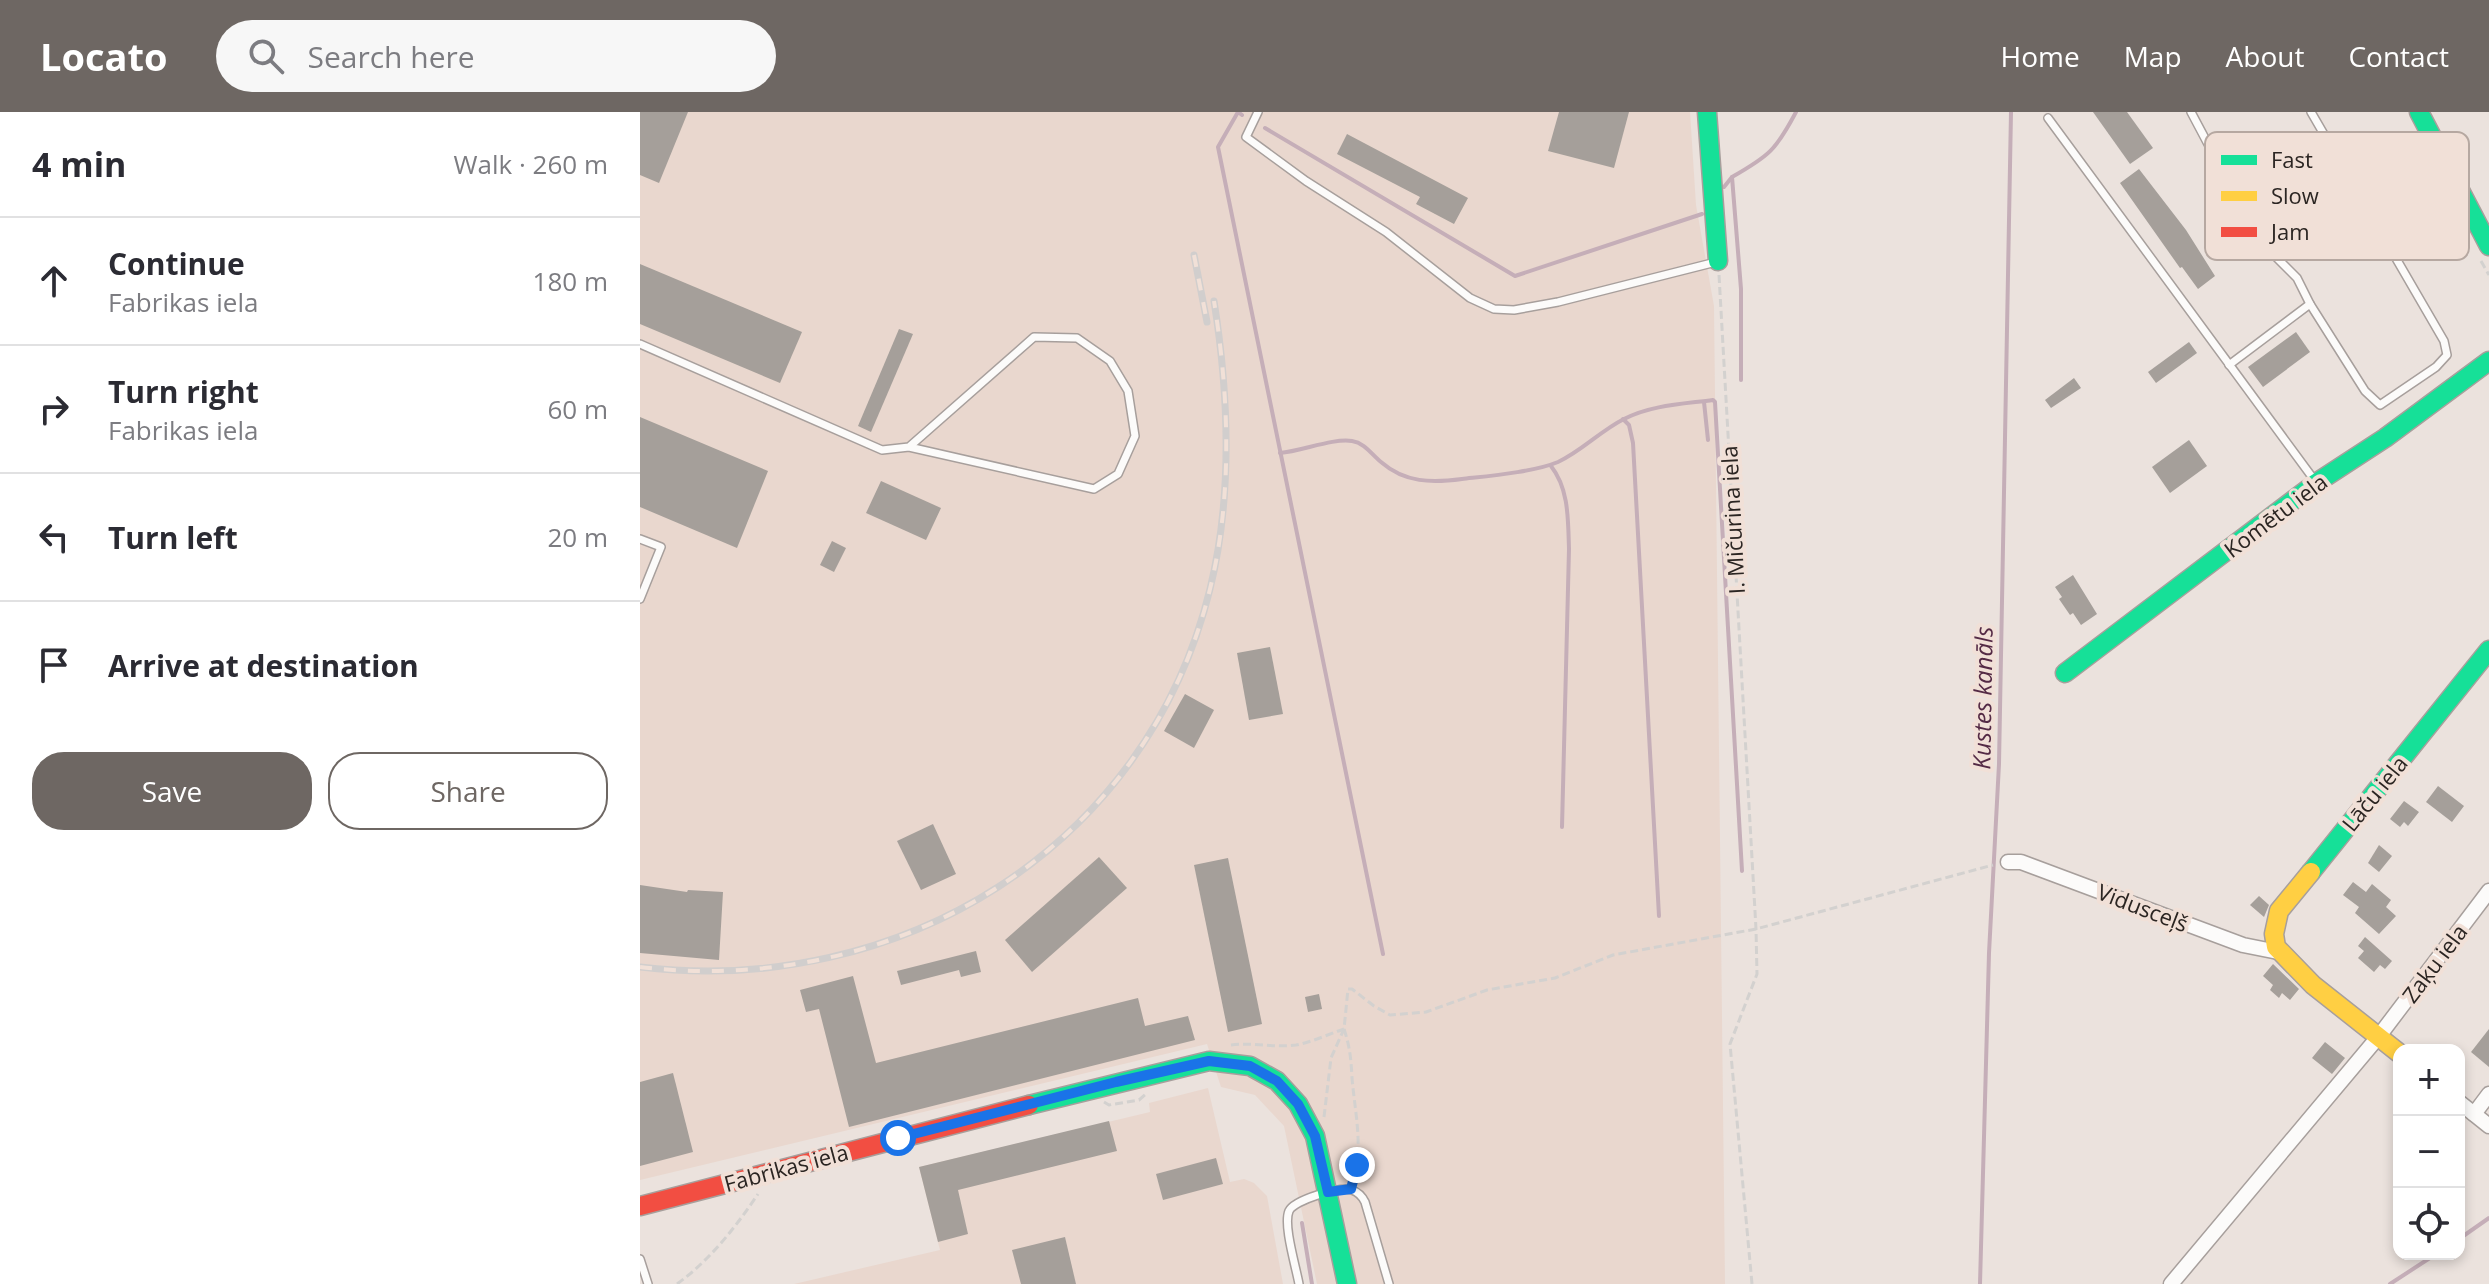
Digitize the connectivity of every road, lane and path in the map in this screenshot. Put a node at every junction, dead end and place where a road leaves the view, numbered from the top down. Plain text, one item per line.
1 (1258, 112) edge
2 (1707, 112) edge
3 (2191, 112) edge
4 (2311, 112) edge
5 (2419, 112) edge
6 (2048, 118) dead end
7 (2323, 132) edge
8 (2429, 132) edge
9 (2205, 138) edge
10 (2469, 208) edge
11 (2489, 246) edge
12 (2279, 260) edge
13 (2397, 260) edge
14 (1718, 261) junction
15 (2310, 304) junction
16 (640, 344) edge
17 (2489, 361) edge
18 (2229, 365) junction
19 (909, 447) junction
20 (2316, 483) junction
21 (640, 539) edge
22 (640, 599) edge
23 (2489, 650) edge
24 (2065, 673) dead end
25 (2008, 862) joint
26 (2489, 891) edge
27 (1756, 929) junction
28 (2276, 948) junction
29 (1344, 1029) junction
30 (2379, 1036) junction
31 (1231, 1045) dead end
32 (2393, 1048) edge
33 (1150, 1089) dead end
34 (2489, 1094) edge
35 (1099, 1099) dead end
36 (2465, 1107) edge
37 (2474, 1114) junction
38 (1324, 1121) dead end
39 (2489, 1126) edge
40 (1351, 1189) junction
41 (1328, 1192) junction
42 (743, 1197) dead end
43 (640, 1206) edge
44 (640, 1259) edge
45 (648, 1284) edge
46 (677, 1284) edge
47 (1299, 1284) edge
48 (1347, 1284) edge
49 (1389, 1284) edge
50 (1752, 1284) edge
51 (2171, 1284) edge

1 - 14 lane
2 - 14 street
3 - 9 lane
4 - 7 lane
5 - 8 street
6 - 18 lane
10 - 11 street
12 - 15 lane
13 - 15 lane
14 - 27 path, I. Mičurina iela
15 - 18 lane
16 - 19 lane
17 - 20 street, Komētu iela
18 - 20 lane
19 - 19 lane
20 - 24 street, Komētu iela
21 - 22 lane
23 - 28 street, Lāču iela
25 - 27 path
25 - 28 street, Vidusceļš
26 - 30 street, Zaķu iela
27 - 29 path
27 - 50 path, I. Mičurina iela
28 - 30 street
29 - 31 path
29 - 38 path
29 - 40 path
30 - 32 street
30 - 51 street, Zaķu iela
33 - 35 path
34 - 37 street
36 - 37 street
37 - 39 street
40 - 41 lane
40 - 49 lane
41 - 43 street, Fabrikas iela
41 - 47 lane
41 - 48 street, Fabrikas iela
42 - 46 path
44 - 45 lane

